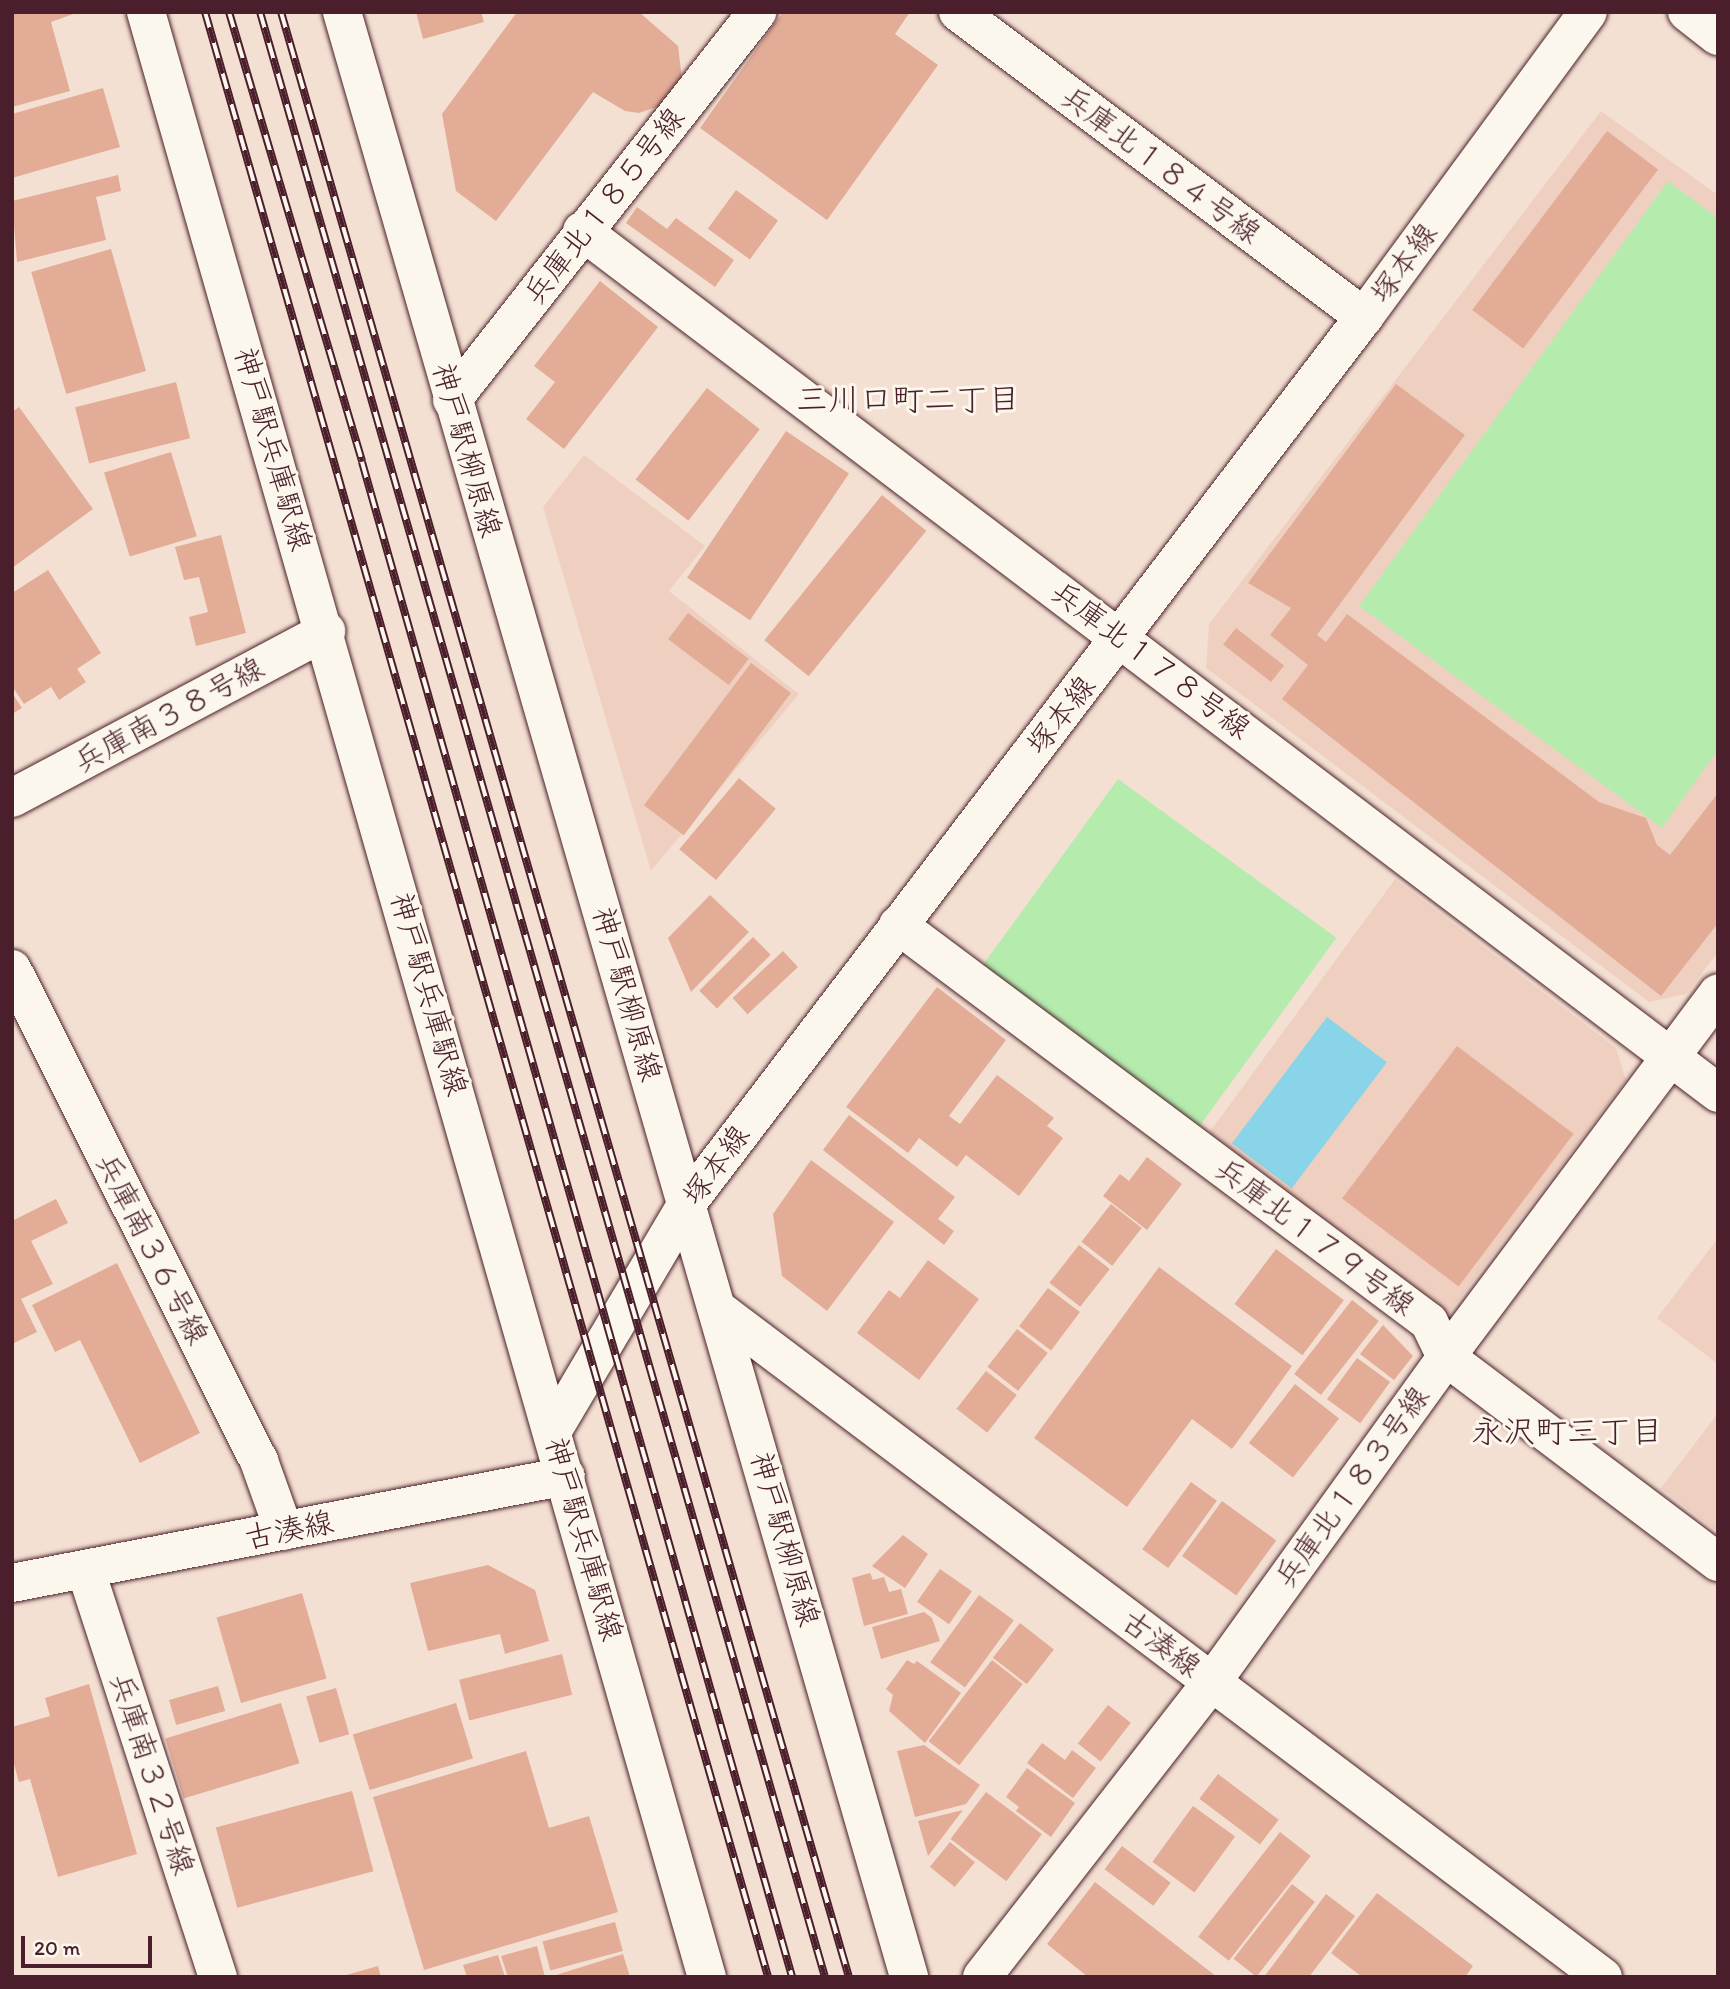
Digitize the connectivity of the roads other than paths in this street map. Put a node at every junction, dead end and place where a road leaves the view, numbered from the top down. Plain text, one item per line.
1 (146, 12) edge
2 (342, 12) edge
3 (757, 12) edge
4 (958, 12) edge
5 (1588, 12) edge
6 (1687, 12) edge
7 (1718, 36) edge
8 (582, 231) junction
9 (1364, 317) junction
10 (452, 400) junction
11 (326, 631) junction
12 (1121, 636) junction
13 (12, 798) edge
14 (898, 925) junction
15 (12, 969) edge
16 (1718, 994) edge
17 (1671, 1057) junction
18 (1718, 1093) edge
19 (688, 1202) junction
20 (720, 1311) junction
21 (1446, 1357) junction
22 (553, 1430) junction
23 (566, 1476) junction
24 (284, 1531) junction
25 (1718, 1562) edge
26 (86, 1571) junction
27 (12, 1583) edge
28 (1212, 1682) junction
29 (1562, 1965) edge
30 (218, 1977) edge
31 (707, 1977) edge
32 (909, 1977) edge
33 (982, 1977) edge
34 (1603, 1977) edge

1 - 11 street, 神戸駅兵庫駅線
2 - 10 street, 神戸駅柳原線
3 - 8 street, 兵庫北１８５号線
4 - 9 street, 兵庫北１８４号線
5 - 9 street, 塚本線
6 - 7 street
8 - 10 street, 兵庫北１８５号線
8 - 12 street, 兵庫北１７８号線
9 - 12 street, 塚本線
10 - 19 street, 神戸駅柳原線
11 - 13 street, 兵庫南３８号線
11 - 22 street, 神戸駅兵庫駅線
12 - 14 street, 塚本線
12 - 17 street, 兵庫北１７８号線
14 - 19 street, 塚本線
14 - 21 street, 兵庫北１７９号線
15 - 24 street, 兵庫南３６号線
16 - 17 street, 兵庫北１８３号線
17 - 18 street, 兵庫北１７８号線
17 - 21 street, 兵庫北１８３号線
19 - 20 street, 神戸駅柳原線
19 - 22 street, 塚本線
20 - 28 street, 古湊線
20 - 32 street, 神戸駅柳原線
21 - 25 street, 兵庫北１７９号線
21 - 28 street, 兵庫北１８３号線
22 - 23 street, 神戸駅兵庫駅線
23 - 24 street, 古湊線
23 - 31 street, 神戸駅兵庫駅線
24 - 26 street, 古湊線
26 - 27 street, 古湊線
26 - 30 street, 兵庫南３２号線
28 - 29 street, 古湊線
28 - 33 street, 兵庫北１８３号線
29 - 34 street, 古湊線

